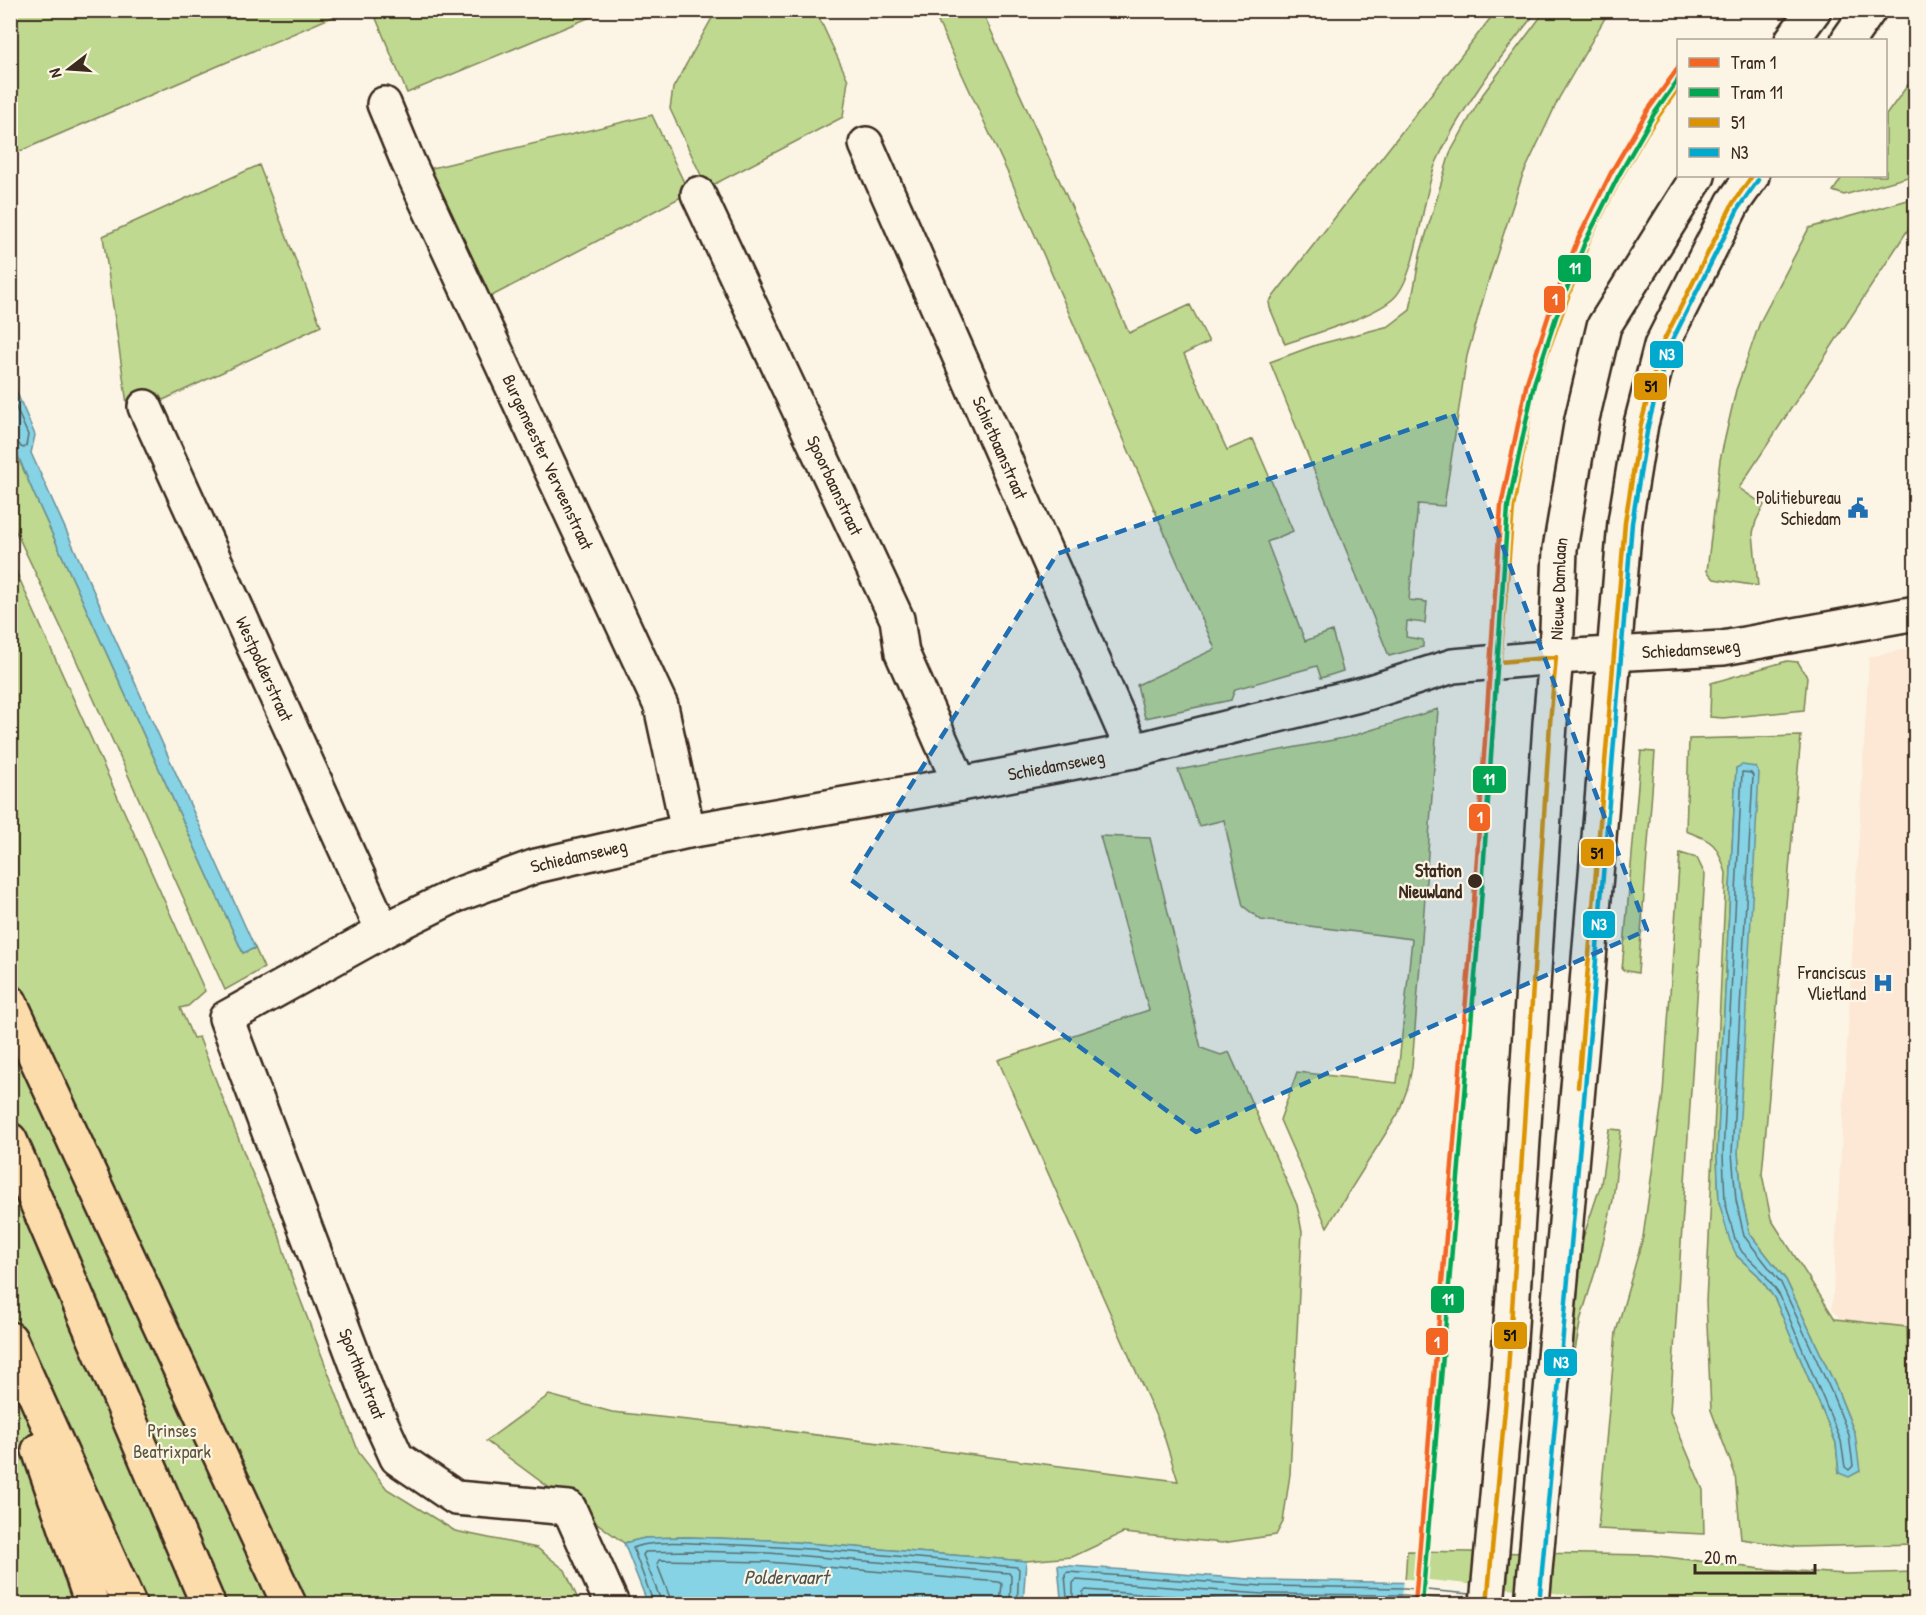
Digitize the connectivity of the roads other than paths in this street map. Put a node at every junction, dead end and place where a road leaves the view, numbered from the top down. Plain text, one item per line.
1 (1814, 10) edge
2 (1869, 10) edge
3 (1793, 39) edge
4 (1849, 39) edge
5 (384, 104) dead end
6 (866, 144) dead end
7 (1697, 177) edge
8 (1751, 177) edge
9 (698, 194) dead end
10 (145, 407) dead end
11 (1916, 613) edge
12 (1614, 656) junction
13 (1556, 657) junction
14 (1133, 751) junction
15 (960, 784) junction
16 (688, 831) junction
17 (383, 931) junction
18 (13, 1007) edge
19 (226, 1018) joint
20 (10, 1140) edge
21 (10, 1339) edge
22 (10, 1368) edge
23 (92, 1605) edge
24 (129, 1605) edge
25 (208, 1605) edge
26 (289, 1605) edge
27 (612, 1605) edge
28 (1487, 1605) edge
29 (1532, 1605) edge

1 - 3 street
2 - 4 street
5 - 16 street, Burgemeester Verveenstraat
6 - 14 street, Schietbaanstraat
7 - 13 street, Nieuwe Damlaan
8 - 12 street
9 - 15 street, Spoorbaanstraat
10 - 17 street, Westpolderstraat
11 - 12 street, Schiedamseweg
12 - 13 street, Schiedamseweg
12 - 29 street
13 - 14 street, Schiedamseweg
13 - 28 street, Nieuwe Damlaan
14 - 15 street, Schiedamseweg
15 - 16 street, Schiedamseweg
16 - 17 street, Schiedamseweg
17 - 19 street, Schiedamseweg
18 - 26 highway
19 - 27 street, Sporthalstraat
20 - 25 highway
21 - 24 highway
22 - 23 highway

